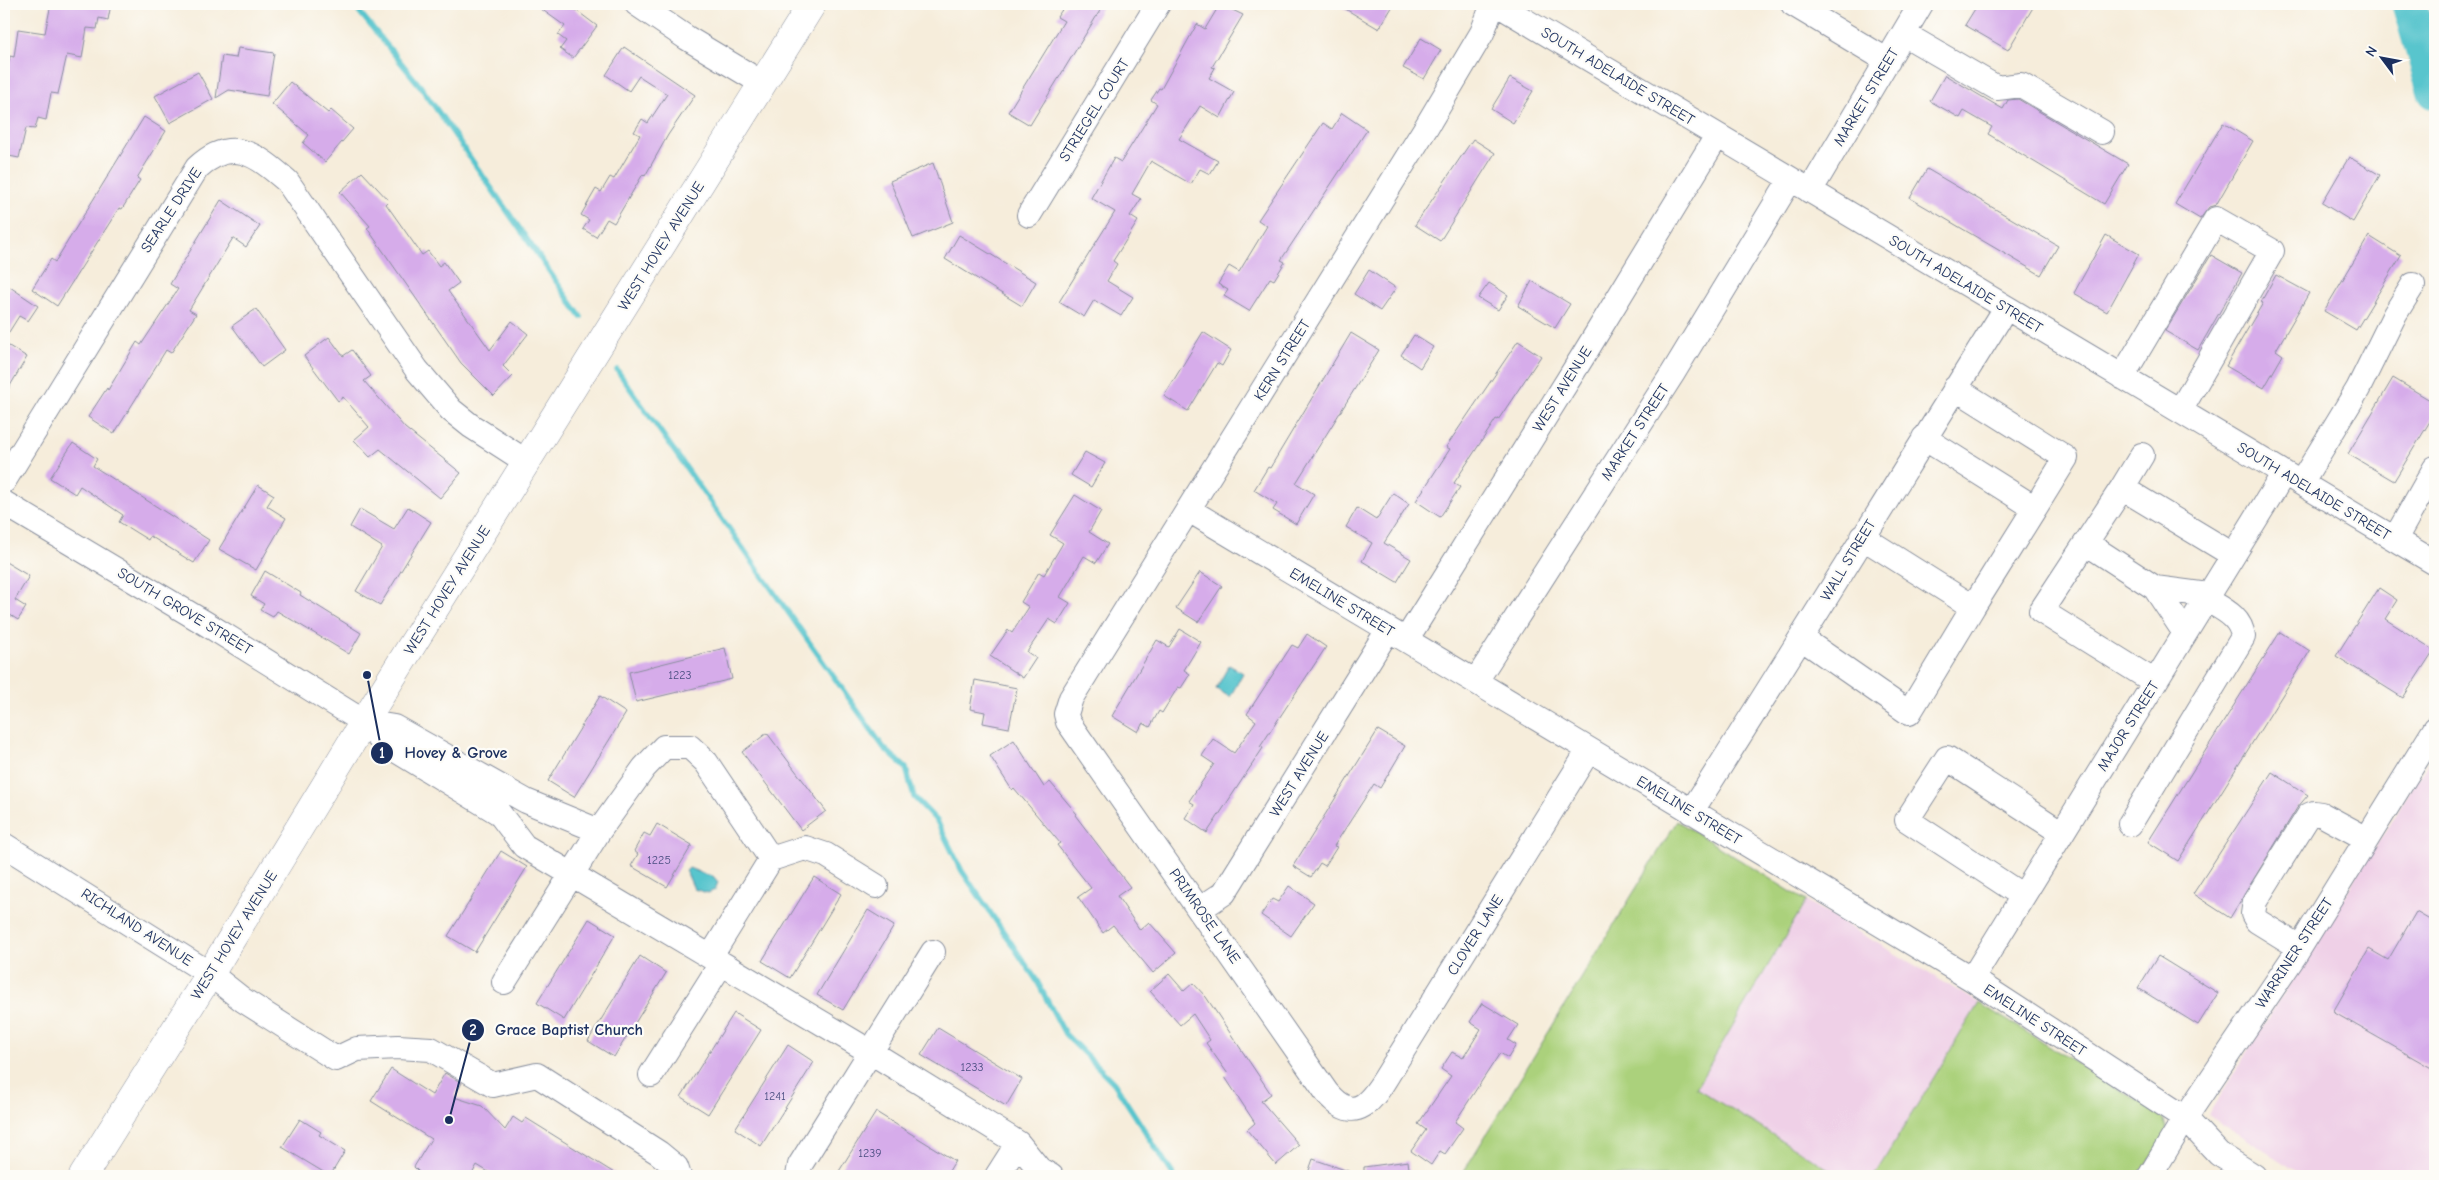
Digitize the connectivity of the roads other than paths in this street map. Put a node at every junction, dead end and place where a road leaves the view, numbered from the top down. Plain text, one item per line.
1 (637, 4) edge
2 (812, 4) edge
3 (1158, 4) edge
4 (1493, 4) edge
5 (1497, 4) edge
6 (1793, 4) edge
7 (1921, 4) edge
8 (1904, 34) junction
9 (1888, 61) junction
10 (762, 83) junction
11 (2102, 132) dead end
12 (1716, 136) junction
13 (1800, 185) junction
14 (1029, 215) dead end
15 (2413, 284) dead end
16 (2006, 308) junction
17 (2122, 377) junction
18 (1955, 388) junction
19 (2180, 411) junction
20 (1924, 438) junction
21 (2142, 455) dead end
22 (527, 462) junction
23 (2435, 468) edge
24 (2292, 478) junction
25 (4, 481) edge
26 (2122, 488) junction
27 (4, 503) edge
28 (2035, 508) junction
29 (1189, 510) junction
30 (1862, 537) junction
31 (2395, 539) junction
32 (2086, 543) junction
33 (2233, 555) junction
34 (2435, 563) edge
35 (2155, 588) junction
36 (2207, 597) junction
37 (1973, 607) junction
38 (2185, 633) junction
39 (1397, 635) junction
40 (1801, 638) junction
41 (1476, 681) junction
42 (2155, 682) junction
43 (1066, 714) joint
44 (364, 722) junction
45 (2431, 744) edge
46 (1589, 750) junction
47 (488, 793) junction
48 (1690, 812) junction
49 (2130, 824) dead end
50 (599, 831) junction
51 (2062, 833) junction
52 (2366, 839) junction
53 (4, 845) edge
54 (771, 859) junction
55 (573, 875) junction
56 (876, 886) dead end
57 (2023, 896) junction
58 (1200, 909) junction
59 (2299, 947) junction
60 (933, 952) dead end
61 (716, 960) junction
62 (210, 974) junction
63 (1972, 979) junction
64 (504, 982) dead end
65 (870, 1051) junction
66 (651, 1075) dead end
67 (1351, 1109) joint
68 (2185, 1118) junction
69 (1018, 1143) junction
70 (2221, 1168) edge
71 (83, 1176) edge
72 (679, 1176) edge
73 (798, 1176) edge
74 (997, 1176) edge
75 (1051, 1176) edge
76 (2150, 1176) edge
77 (2254, 1176) edge

1 - 10 street
2 - 10 main road, WEST HOVEY AVENUE
3 - 14 street, STRIEGEL COURT
4 - 29 street, KERN STREET
5 - 12 street, SOUTH ADELAIDE STREET
6 - 9 street
7 - 8 street, MARKET STREET
8 - 9 street, MARKET STREET
8 - 11 street
9 - 13 street, MARKET STREET
10 - 22 main road, WEST HOVEY AVENUE
12 - 13 street, SOUTH ADELAIDE STREET
12 - 39 street, WEST AVENUE
13 - 16 street, SOUTH ADELAIDE STREET
13 - 41 street, MARKET STREET
15 - 24 street, MAJOR STREET
16 - 17 street, SOUTH ADELAIDE STREET
16 - 18 street, WALL STREET
17 - 19 street, SOUTH ADELAIDE STREET
17 - 19 street
18 - 20 street, WALL STREET
18 - 28 street
19 - 24 street, SOUTH ADELAIDE STREET
20 - 28 street
20 - 30 street, WALL STREET
21 - 26 street
22 - 25 street, SEARLE DRIVE
22 - 44 main road, WEST HOVEY AVENUE
23 - 31 street
24 - 31 street, SOUTH ADELAIDE STREET
24 - 33 street, MAJOR STREET
26 - 32 street
26 - 33 street
27 - 44 street, SOUTH GROVE STREET
28 - 37 street
29 - 39 street, EMELINE STREET
29 - 43 street, KERN STREET
30 - 37 street
30 - 40 street, WALL STREET
31 - 34 street, SOUTH ADELAIDE STREET
32 - 35 street
32 - 42 street
33 - 36 street, MAJOR STREET
35 - 36 street
35 - 38 street
36 - 38 street, MAJOR STREET
36 - 49 street
37 - 40 street
38 - 42 street, MAJOR STREET
39 - 41 street, EMELINE STREET
39 - 58 street, WEST AVENUE
40 - 48 street, WALL STREET
41 - 46 street, EMELINE STREET
42 - 51 street, MAJOR STREET
43 - 58 street, PRIMROSE LANE
44 - 47 street
44 - 62 main road, WEST HOVEY AVENUE
45 - 52 street, WARRINER STREET
46 - 48 street, EMELINE STREET
46 - 67 street, CLOVER LANE
47 - 50 street
47 - 55 street
48 - 63 street, EMELINE STREET
50 - 54 street
50 - 55 street
51 - 57 street, MAJOR STREET
51 - 57 street
52 - 59 street, WARRINER STREET
52 - 59 street
53 - 62 street, RICHLAND AVENUE
54 - 56 street
54 - 61 street
55 - 61 street
55 - 64 street
57 - 63 street, MAJOR STREET
58 - 67 street, PRIMROSE LANE
59 - 68 street, WARRINER STREET
60 - 65 street
61 - 65 street
61 - 66 street
62 - 71 main road, WEST HOVEY AVENUE
62 - 72 street, RICHLAND AVENUE
63 - 68 street, EMELINE STREET
65 - 69 street
65 - 73 street
68 - 70 street, EMELINE STREET
68 - 76 street, WARRINER STREET
69 - 74 street
69 - 75 street
70 - 77 street, EMELINE STREET

